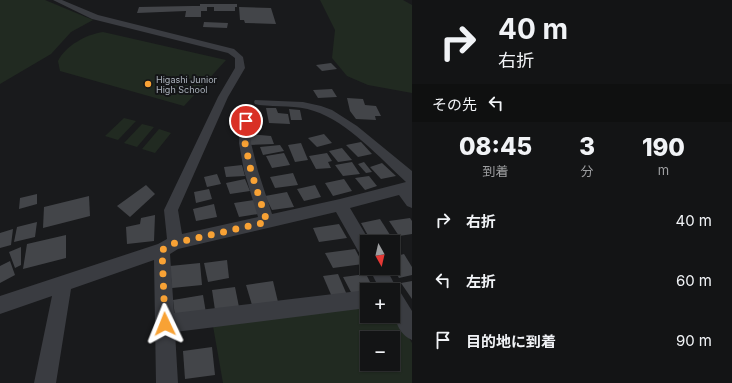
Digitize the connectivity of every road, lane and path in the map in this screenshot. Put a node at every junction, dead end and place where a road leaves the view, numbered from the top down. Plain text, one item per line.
1 (56, 0) edge
2 (259, 102) dead end
3 (246, 121) dead end
4 (412, 179) edge
5 (407, 187) edge
6 (412, 202) edge
7 (340, 205) junction
8 (267, 222) junction
9 (360, 239) edge
10 (168, 246) junction
11 (63, 283) junction
12 (360, 300) edge
13 (0, 305) edge
14 (400, 309) edge
15 (165, 324) junction
16 (412, 330) edge
17 (45, 383) edge
18 (167, 383) edge

1 - 10 street
2 - 4 street
3 - 8 street
5 - 6 street
5 - 7 street
7 - 8 street
7 - 9 street
8 - 10 street
10 - 11 street
10 - 15 street
11 - 13 street
11 - 17 street
12 - 15 street
14 - 16 street
15 - 18 street

